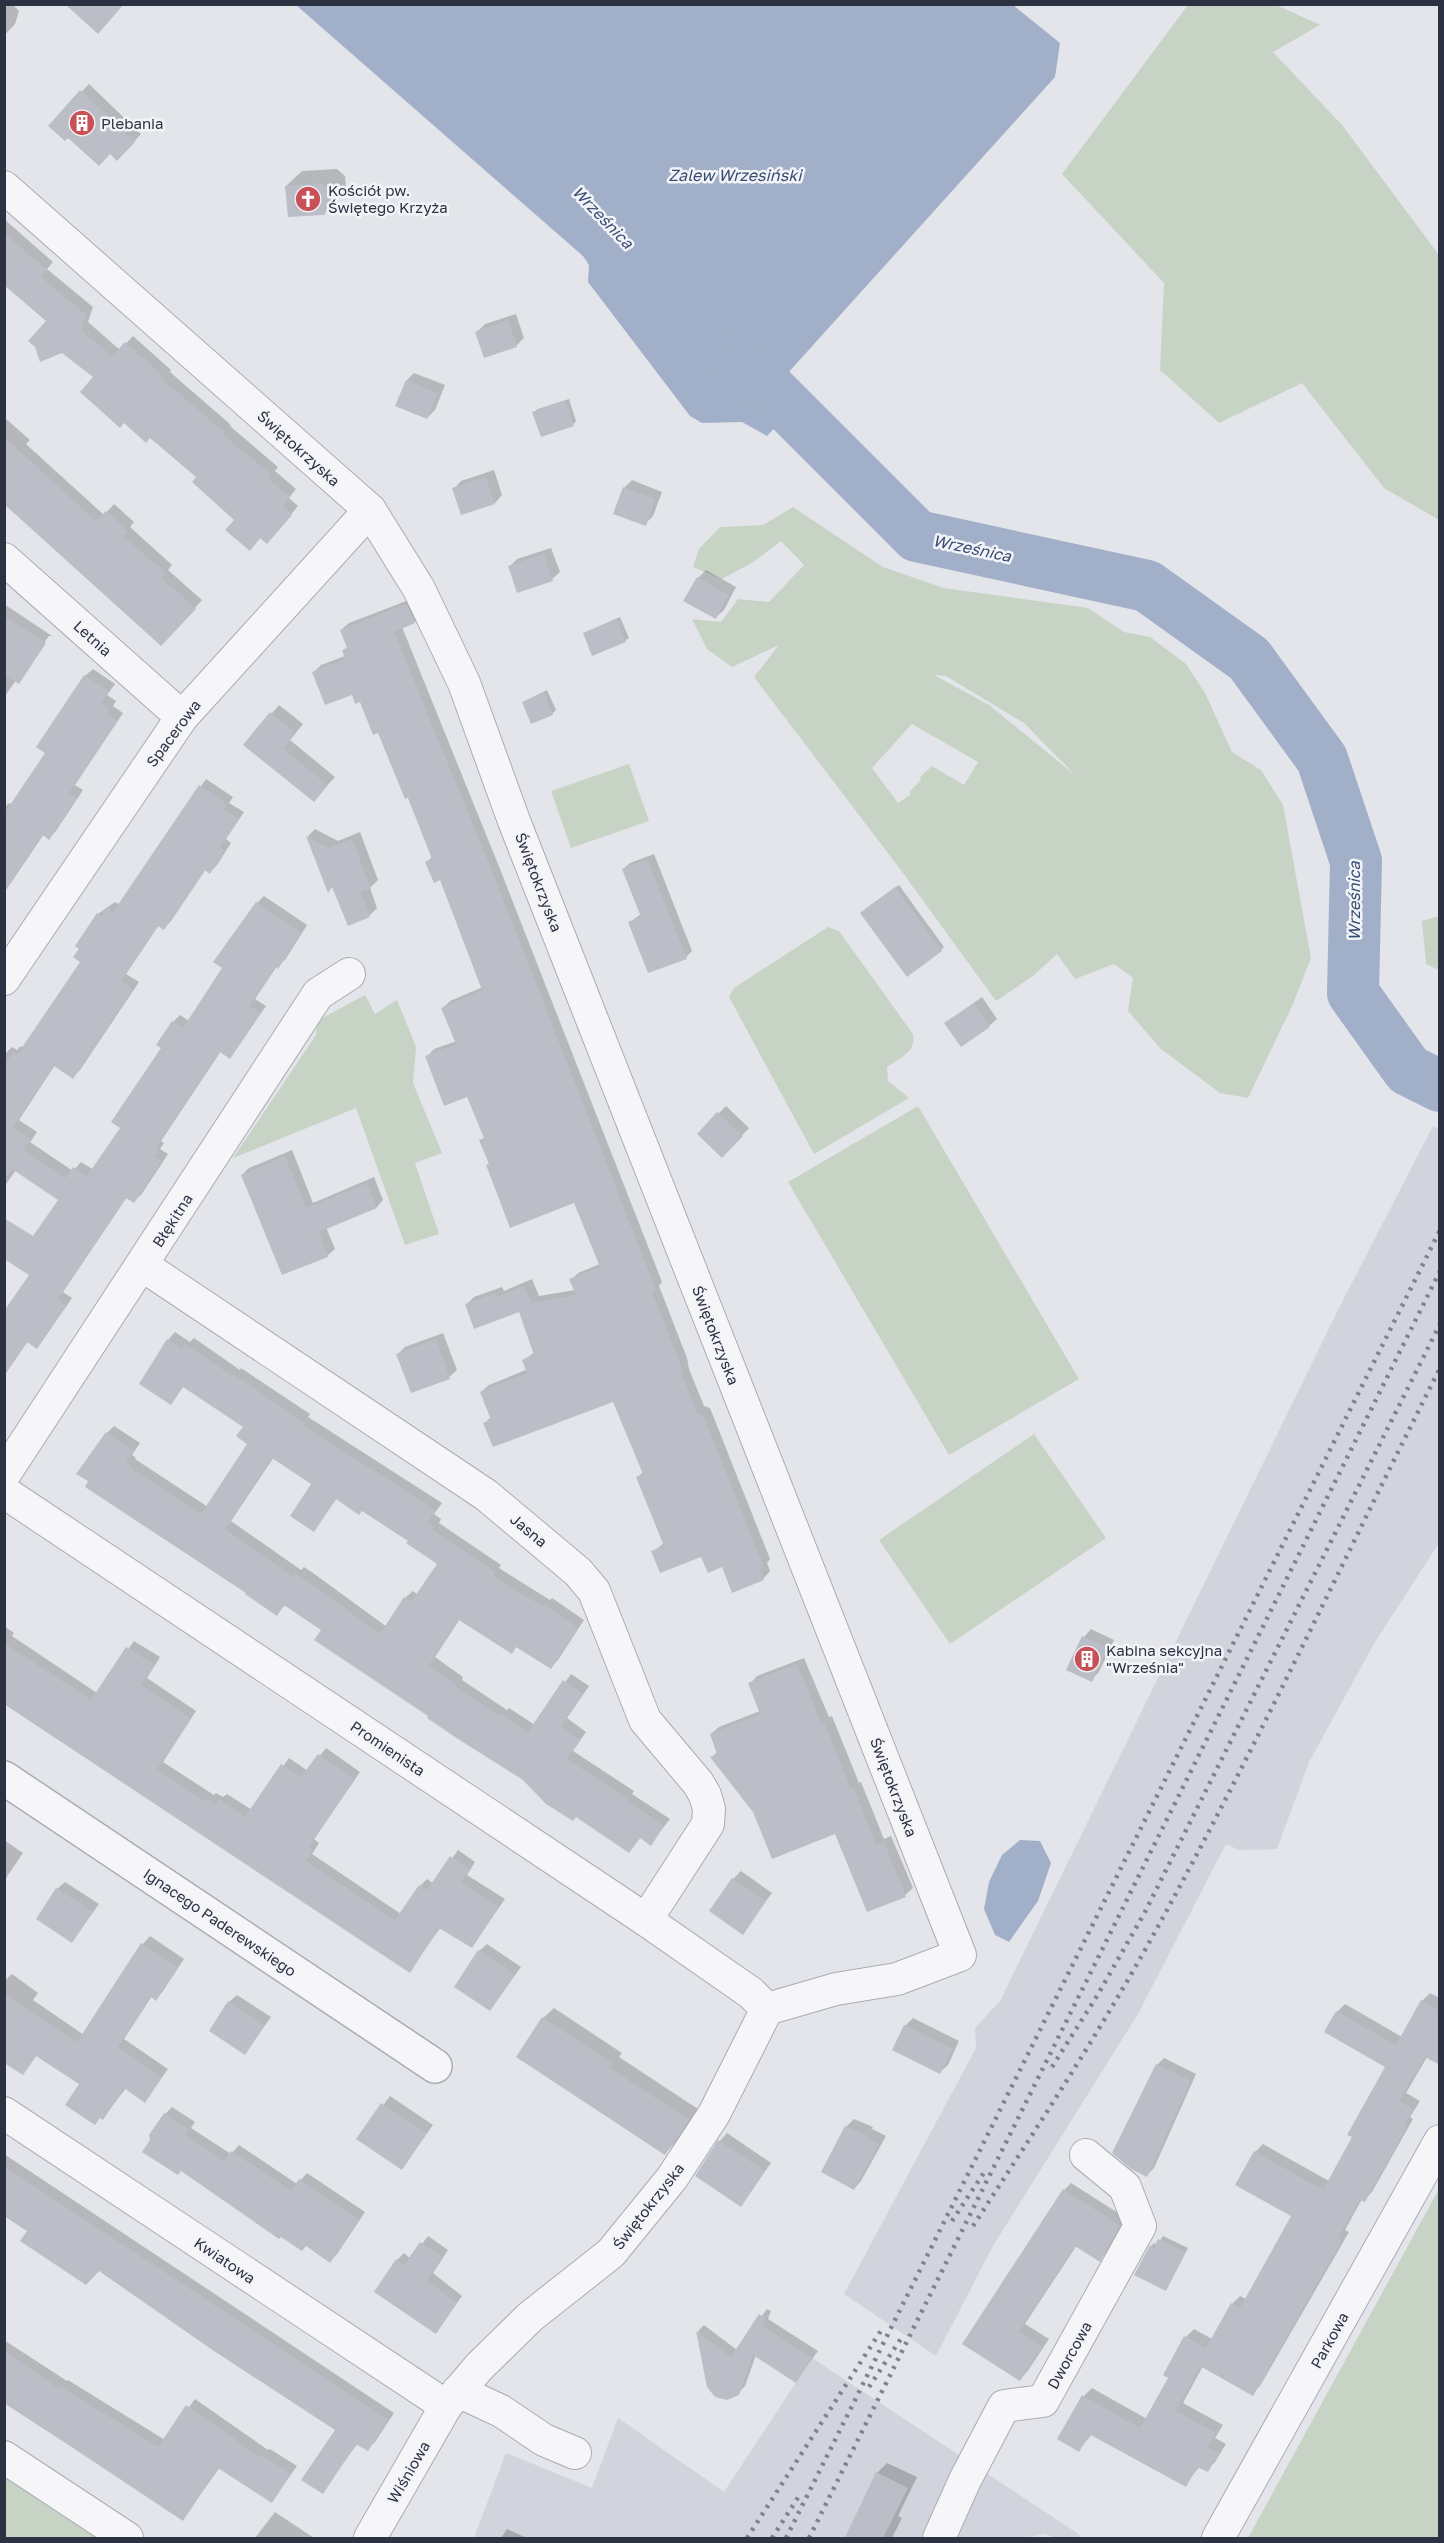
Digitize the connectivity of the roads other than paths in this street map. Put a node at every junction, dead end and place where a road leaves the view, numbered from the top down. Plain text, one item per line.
1 (4, 187) edge
2 (370, 510) junction
3 (4, 559) edge
4 (182, 717) junction
5 (349, 974) dead end
6 (4, 979) edge
7 (142, 1265) junction
8 (4, 1475) edge
9 (4, 1492) edge
10 (4, 1778) edge
11 (646, 1920) junction
12 (767, 2009) junction
13 (435, 2066) dead end
14 (4, 2113) edge
15 (1440, 2141) edge
16 (1086, 2155) dead end
17 (452, 2399) junction
18 (575, 2453) dead end
19 (4, 2457) edge
20 (127, 2538) edge
21 (370, 2538) edge
22 (939, 2538) edge
23 (1218, 2538) edge

1 - 2 street, Świętokrzyska
2 - 4 street, Spacerowa
2 - 12 street, Świętokrzyska
3 - 4 street, Letnia
4 - 6 street, Spacerowa
5 - 7 street, Błękitna
7 - 8 street, Błękitna
7 - 11 street, Jasna
9 - 11 street, Promienista
10 - 13 street, Ignacego Paderewskiego
11 - 12 street, Promienista
12 - 17 street, Świętokrzyska
14 - 17 street, Kwiatowa
15 - 23 street, Parkowa
16 - 22 street, Dworcowa
17 - 18 street, Kwiatowa
17 - 21 street, Wiśniowa
19 - 20 street

